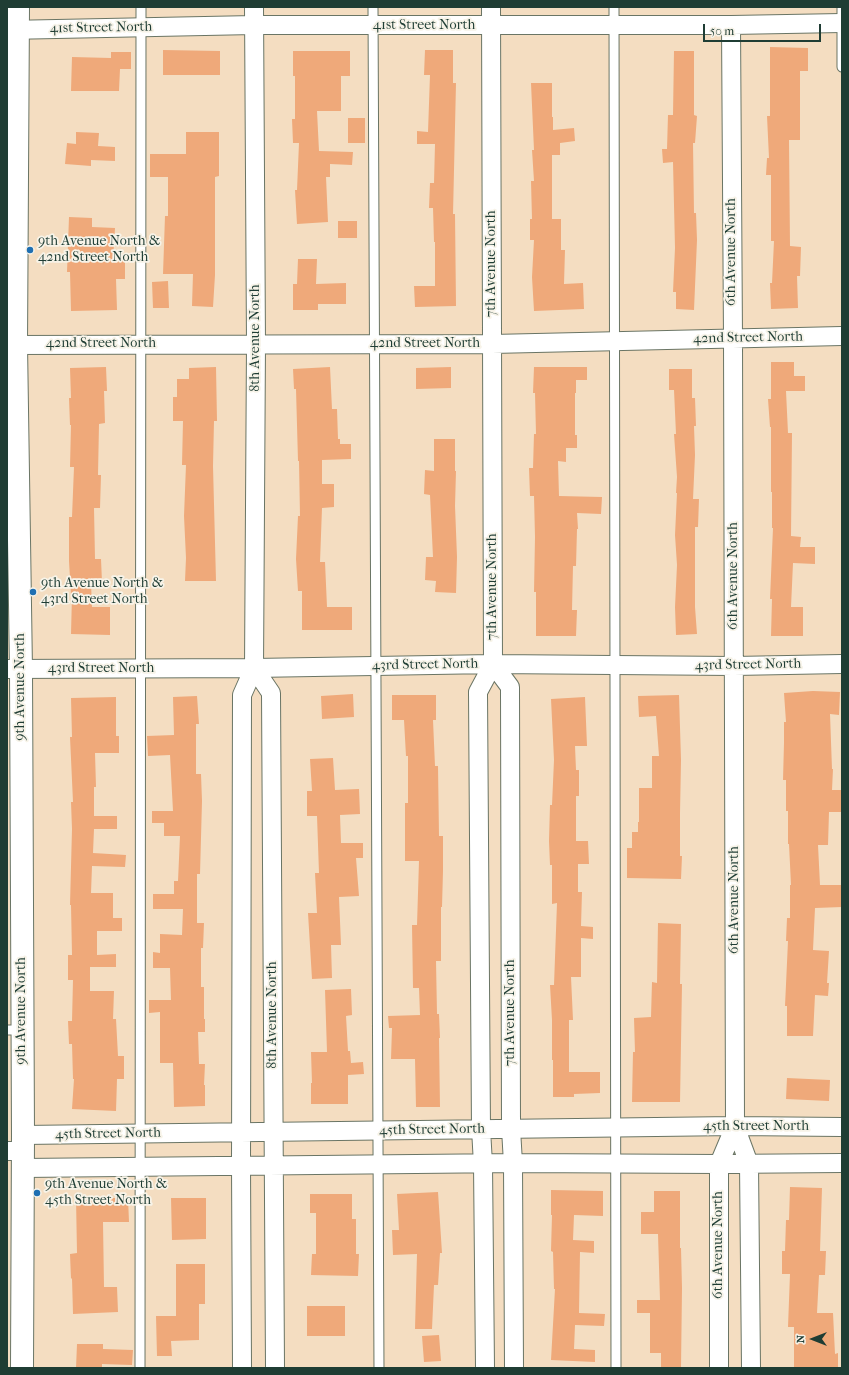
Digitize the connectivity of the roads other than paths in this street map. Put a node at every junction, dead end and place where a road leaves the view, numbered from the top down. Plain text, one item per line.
1 (18, 7) edge
2 (141, 7) edge
3 (254, 7) edge
4 (373, 7) edge
5 (491, 7) edge
6 (614, 7) edge
7 (842, 7) edge
8 (842, 23) edge
9 (254, 25) junction
10 (731, 25) junction
11 (373, 26) junction
12 (491, 26) junction
13 (614, 26) junction
14 (141, 28) junction
15 (12, 30) edge
16 (842, 66) edge
17 (842, 336) edge
18 (733, 338) junction
19 (615, 341) junction
20 (12, 344) edge
21 (141, 344) junction
22 (256, 344) junction
23 (374, 344) junction
24 (492, 344) junction
25 (493, 664) junction
26 (842, 664) edge
27 (615, 665) junction
28 (376, 666) junction
29 (734, 666) junction
30 (254, 668) junction
31 (141, 669) junction
32 (14, 670) edge
33 (15, 1030) edge
34 (735, 1126) junction
35 (842, 1127) edge
36 (616, 1128) junction
37 (481, 1129) junction
38 (511, 1129) junction
39 (378, 1130) junction
40 (273, 1131) junction
41 (241, 1132) junction
42 (140, 1133) junction
43 (19, 1151) edge
44 (512, 1163) junction
45 (842, 1163) edge
46 (378, 1164) junction
47 (483, 1164) junction
48 (616, 1164) junction
49 (719, 1164) junction
50 (749, 1164) junction
51 (241, 1165) junction
52 (274, 1165) junction
53 (140, 1166) junction
54 (22, 1368) edge
55 (140, 1368) edge
56 (242, 1368) edge
57 (275, 1368) edge
58 (379, 1368) edge
59 (485, 1368) edge
60 (514, 1368) edge
61 (616, 1368) edge
62 (719, 1368) edge
63 (751, 1368) edge

1 - 15 street, 9th Avenue North
2 - 14 lane
3 - 9 street, 8th Avenue North
4 - 11 lane
5 - 12 street, 7th Avenue North
6 - 13 lane
7 - 8 lane
8 - 10 street, 41st Street North
8 - 16 lane
9 - 11 street, 41st Street North
9 - 14 street, 41st Street North
9 - 22 street, 8th Avenue North
10 - 13 street, 41st Street North
10 - 18 street, 6th Avenue North
11 - 12 street, 41st Street North
11 - 23 lane
12 - 13 street, 41st Street North
12 - 24 street, 7th Avenue North
13 - 19 lane
14 - 15 street, 41st Street North
14 - 21 lane
15 - 20 street, 9th Avenue North
17 - 18 street, 42nd Street North
18 - 19 street, 42nd Street North
18 - 29 street, 6th Avenue North
19 - 24 street, 42nd Street North
19 - 27 lane
20 - 21 street, 42nd Street North
20 - 32 street, 9th Avenue North
21 - 22 street, 42nd Street North
21 - 31 lane
22 - 23 street, 42nd Street North
22 - 30 street, 8th Avenue North
23 - 24 street, 42nd Street North
23 - 28 lane
24 - 25 street, 7th Avenue North
25 - 27 street, 43rd Street North
25 - 28 street, 43rd Street North
25 - 37 street, 7th Avenue North
25 - 38 street, 7th Avenue North
26 - 29 street, 43rd Street North
27 - 29 street, 43rd Street North
27 - 36 lane
28 - 30 street, 43rd Street North
28 - 39 lane
29 - 34 street, 6th Avenue North
30 - 31 street, 43rd Street North
30 - 40 street, 8th Avenue North
30 - 41 street, 8th Avenue North
31 - 32 street, 43rd Street North
31 - 42 lane
32 - 33 street, 9th Avenue North
33 - 43 street, 9th Avenue North
34 - 35 street, 45th Street North
34 - 36 street, 45th Street North
34 - 49 street, 6th Avenue North
34 - 50 street, 6th Avenue North
36 - 38 street, 45th Street North
36 - 48 lane
37 - 38 street, 45th Street North
37 - 39 street, 45th Street North
37 - 47 street, 7th Avenue North
38 - 44 street, 7th Avenue North
39 - 40 street, 45th Street North
39 - 46 lane
40 - 41 street, 45th Street North
40 - 52 street, 8th Avenue North
41 - 42 street, 45th Street North
41 - 51 street, 8th Avenue North
42 - 43 street, 45th Street North
42 - 53 lane
43 - 53 street
43 - 54 street, 9th Avenue North
44 - 47 street
44 - 48 street
44 - 60 street, 7th Avenue North
45 - 50 street
46 - 47 street
46 - 52 street
46 - 58 lane
47 - 59 street, 7th Avenue North
48 - 49 street
48 - 61 lane
49 - 50 street
49 - 62 street, 6th Avenue North
50 - 63 street, 6th Avenue North
51 - 52 street
51 - 53 street
51 - 56 street, 8th Avenue North
52 - 57 street, 8th Avenue North
53 - 55 lane

